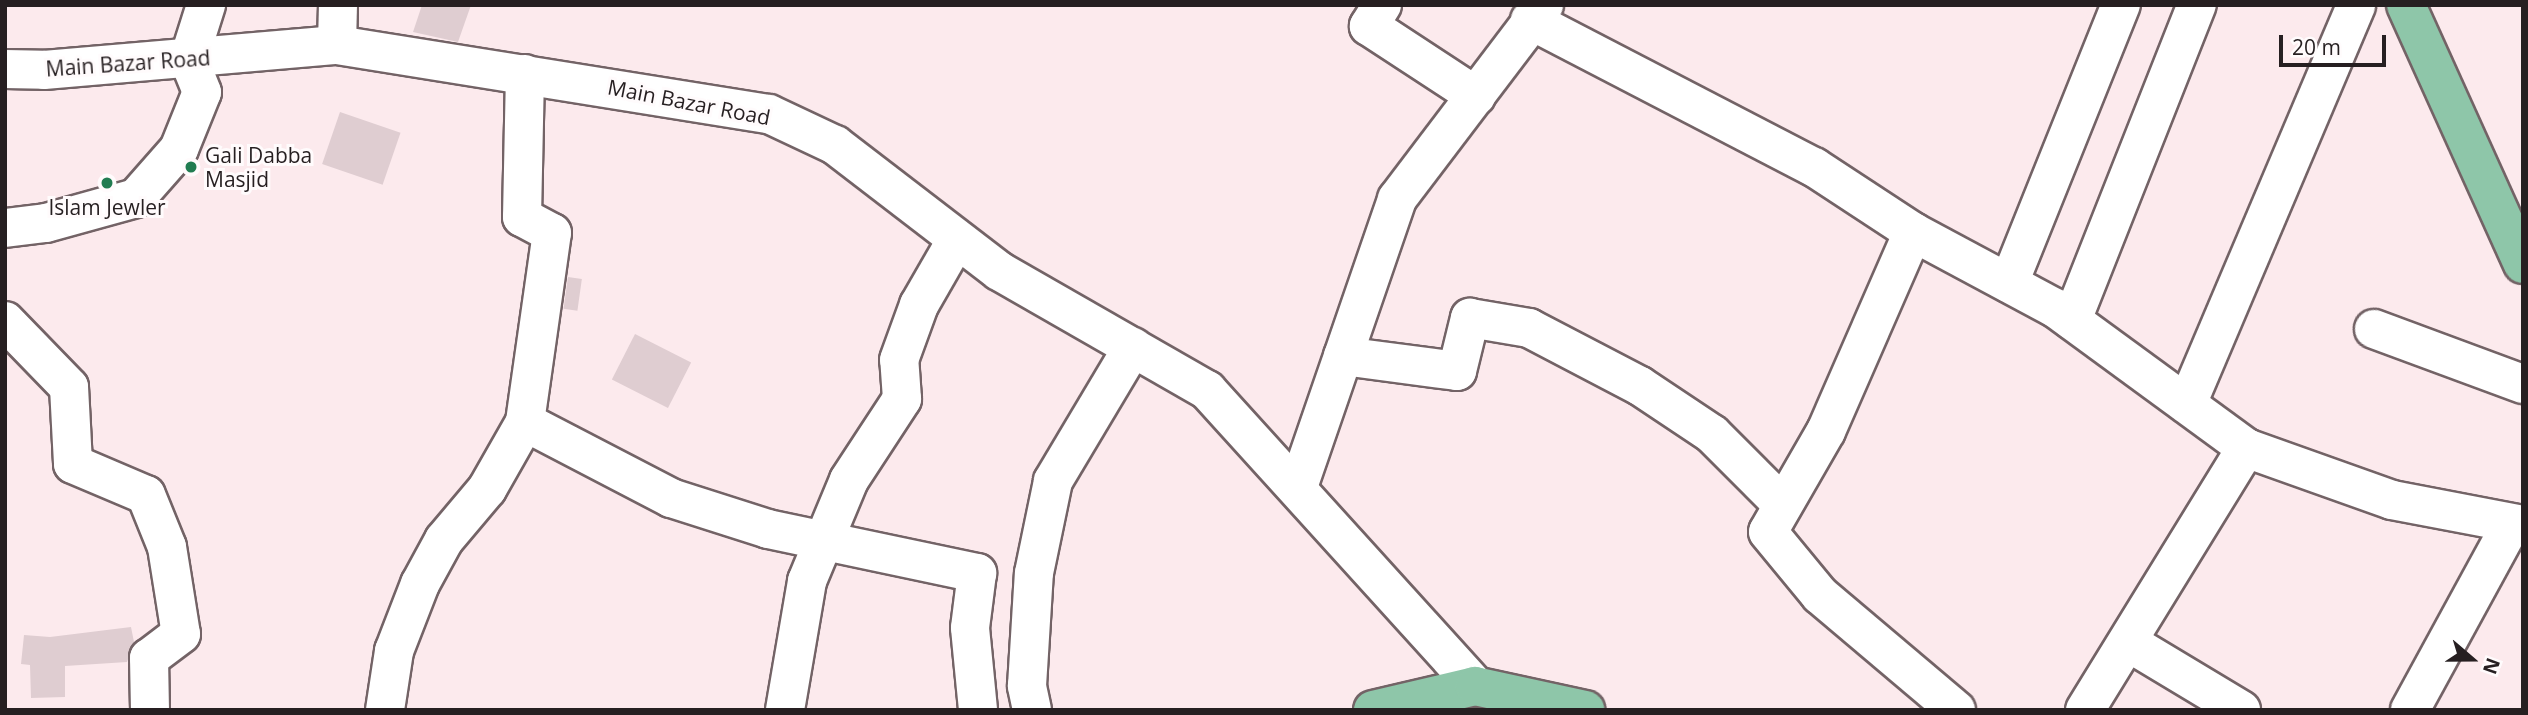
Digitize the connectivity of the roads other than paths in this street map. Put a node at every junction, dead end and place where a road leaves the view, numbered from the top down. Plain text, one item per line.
1 (206, 5) edge
2 (338, 5) edge
3 (1382, 5) edge
4 (2122, 5) edge
5 (2197, 5) edge
6 (2356, 5) edge
7 (2406, 5) edge
8 (1537, 13) edge
9 (337, 45) junction
10 (189, 60) junction
11 (5, 69) edge
12 (525, 74) junction
13 (1476, 96) junction
14 (5, 228) edge
15 (1913, 232) junction
16 (957, 239) junction
17 (2523, 264) edge
18 (2009, 283) junction
19 (2072, 320) junction
20 (5, 321) edge
21 (2374, 329) dead end
22 (1133, 347) junction
23 (1343, 356) junction
24 (2523, 384) edge
25 (2187, 404) junction
26 (525, 422) junction
27 (2246, 448) junction
28 (1298, 487) junction
29 (1783, 505) junction
30 (2517, 525) edge
31 (825, 538) junction
32 (2127, 642) junction
33 (1475, 686) junction
34 (150, 710) edge
35 (385, 710) edge
36 (785, 710) edge
37 (978, 710) edge
38 (1032, 710) edge
39 (1373, 710) edge
40 (1585, 710) edge
41 (1956, 710) edge
42 (2085, 710) edge
43 (2241, 710) edge
44 (2410, 710) edge

1 - 10 street
2 - 9 street
3 - 13 street
4 - 18 street
5 - 19 street
6 - 25 street
7 - 17 main road
8 - 13 street
8 - 15 street
9 - 10 street, Main Bazar Road
9 - 12 street, Main Bazar Road
10 - 11 street, Main Bazar Road
10 - 14 street
12 - 16 street, Main Bazar Road
12 - 26 street
13 - 23 street
15 - 18 street
15 - 29 street
16 - 22 street, Main Bazar Road
16 - 31 street
18 - 19 street
19 - 25 street
20 - 34 street
21 - 24 street
22 - 28 street, Main Bazar Road
22 - 38 street
23 - 28 street
23 - 29 street
25 - 27 street
26 - 31 street
26 - 35 street
27 - 30 street
27 - 32 street
28 - 33 street, Main Bazar Road
29 - 41 street
30 - 44 street
31 - 36 street
31 - 37 street
32 - 42 street
32 - 43 street
33 - 39 main road
33 - 40 main road

